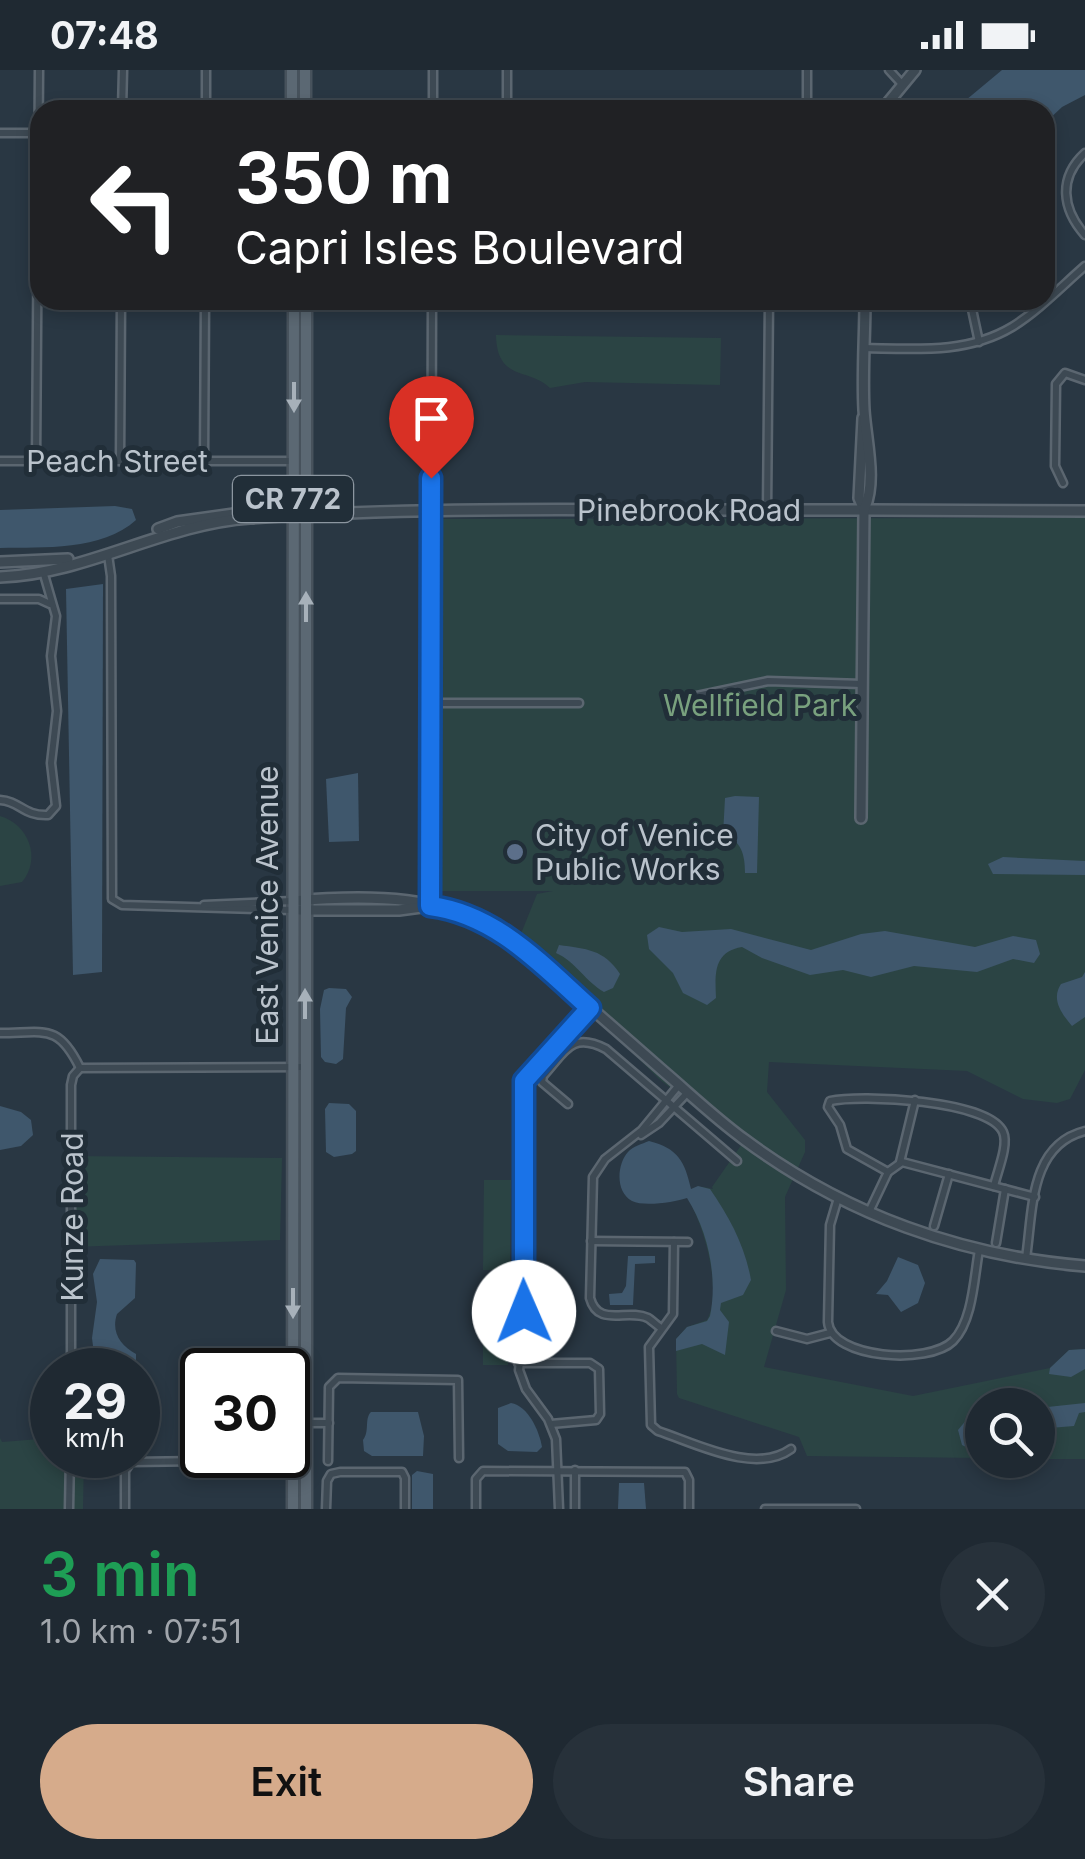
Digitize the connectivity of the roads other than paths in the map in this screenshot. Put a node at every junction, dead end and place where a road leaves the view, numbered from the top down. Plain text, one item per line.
1 (39, 70) edge
2 (123, 70) edge
3 (206, 70) edge
4 (292, 70) edge
5 (306, 70) edge
6 (433, 70) edge
7 (508, 70) edge
8 (808, 70) edge
9 (889, 70) edge
10 (914, 70) edge
11 (901, 83) junction
12 (39, 100) edge
13 (122, 100) edge
14 (206, 100) edge
15 (292, 100) edge
16 (305, 100) edge
17 (433, 100) edge
18 (507, 100) edge
19 (808, 100) edge
20 (889, 100) edge
21 (30, 133) edge
22 (0, 134) edge
23 (1085, 153) edge
24 (1085, 235) edge
25 (1085, 266) edge
26 (1055, 292) edge
27 (38, 310) edge
28 (121, 310) edge
29 (204, 310) edge
30 (294, 310) edge
31 (306, 310) edge
32 (432, 310) edge
33 (768, 310) edge
34 (865, 310) edge
35 (972, 310) edge
36 (1034, 310) edge
37 (979, 342) junction
38 (864, 348) junction
39 (1085, 380) edge
40 (0, 461) edge
41 (36, 461) junction
42 (120, 461) junction
43 (204, 461) junction
44 (294, 461) junction
45 (1063, 484) dead end
46 (431, 509) junction
47 (768, 510) junction
48 (864, 510) junction
49 (1085, 511) edge
50 (300, 515) junction
51 (218, 518) junction
52 (108, 555) junction
53 (0, 562) edge
54 (43, 570) junction
55 (0, 578) edge
56 (48, 590) junction
57 (0, 599) edge
58 (39, 599) junction
59 (54, 609) junction
60 (293, 645) junction
61 (862, 684) junction
62 (292, 697) junction
63 (673, 701) dead end
64 (430, 703) junction
65 (579, 703) dead end
66 (306, 705) junction
67 (306, 776) junction
68 (0, 800) edge
69 (861, 818) dead end
70 (292, 905) junction
71 (305, 905) junction
72 (430, 906) junction
73 (590, 1008) junction
74 (0, 1033) edge
75 (292, 1067) junction
76 (305, 1067) junction
77 (80, 1068) junction
78 (684, 1088) junction
79 (666, 1100) junction
80 (915, 1100) junction
81 (568, 1104) dead end
82 (674, 1108) junction
83 (1085, 1131) edge
84 (635, 1137) junction
85 (737, 1162) dead end
86 (900, 1162) junction
87 (293, 1170) junction
88 (888, 1172) junction
89 (949, 1174) junction
90 (994, 1186) junction
91 (1004, 1188) junction
92 (1035, 1197) junction
93 (838, 1198) junction
94 (869, 1213) junction
95 (934, 1226) dead end
96 (592, 1242) junction
97 (674, 1242) junction
98 (688, 1242) dead end
99 (996, 1242) dead end
100 (979, 1250) junction
101 (1026, 1259) junction
102 (1085, 1266) edge
103 (307, 1279) junction
104 (661, 1328) junction
105 (776, 1332) dead end
106 (830, 1333) junction
107 (72, 1348) edge
108 (292, 1348) edge
109 (307, 1348) edge
110 (518, 1364) junction
111 (310, 1423) edge
112 (329, 1423) junction
113 (551, 1424) junction
114 (790, 1449) dead end
115 (459, 1458) dead end
116 (328, 1460) dead end
117 (180, 1462) edge
118 (559, 1470) junction
119 (574, 1470) junction
120 (70, 1478) edge
121 (291, 1478) edge
122 (293, 1478) edge
123 (306, 1478) edge
124 (293, 1482) junction
125 (69, 1509) edge
126 (125, 1509) edge
127 (292, 1509) edge
128 (306, 1509) edge
129 (326, 1509) edge
130 (405, 1509) edge
131 (476, 1509) edge
132 (559, 1509) edge
133 (574, 1509) edge
134 (689, 1509) edge
135 (765, 1509) edge
136 (856, 1509) edge

1 - 12 street
2 - 13 street
3 - 14 street
4 - 15 main road
5 - 16 main road
6 - 17 street
7 - 18 street
8 - 19 street
9 - 11 street
10 - 11 street
11 - 20 street
21 - 22 street
23 - 24 street
25 - 26 street
27 - 41 street
28 - 42 street
29 - 43 street
30 -> 44 main road, East Venice Avenue / CR 772
31 - 50 main road, East Venice Avenue / CR 772
32 - 46 street
33 - 47 street
34 - 38 street
35 - 37 street
36 - 37 street
37 - 38 street
38 - 48 street
39 - 45 street
40 - 41 street, Peach Street
41 - 42 street, Peach Street
42 - 43 street, Peach Street
43 - 44 street, Peach Street
44 - 50 main road, East Venice Avenue / CR 772
46 - 47 street, Pinebrook Road
46 - 50 street, Pinebrook Road
46 - 64 street
47 - 48 street, Pinebrook Road
48 - 49 street, Pinebrook Road
48 - 61 street
50 - 51 street, Pinebrook Road
50 - 60 main road, East Venice Avenue / CR 772
66 -> 50 main road, East Venice Avenue / CR 772
51 - 52 street, Pinebrook Road
51 - 53 street, Pinebrook Road
52 - 54 street, Pinebrook Road
52 - 70 street
54 - 55 street, Pinebrook Road
54 - 56 street
56 - 58 street
56 - 59 street
57 - 58 street
58 - 59 street
59 - 68 street
60 - 62 main road, East Venice Avenue / CR 772
60 - 66 main road
61 - 63 street
61 - 69 street
62 - 67 main road
62 - 70 main road, East Venice Avenue / CR 772
64 - 65 street
64 - 72 street
66 - 67 main road, East Venice Avenue / CR 772
67 - 71 main road, East Venice Avenue / CR 772
70 - 71 street
70 - 75 main road, East Venice Avenue / CR 772
71 - 72 street
76 -> 71 main road, East Venice Avenue / CR 772
72 - 73 street
73 - 78 street
73 - 110 street
74 - 77 street
75 - 76 street
75 - 77 street
75 - 87 main road, East Venice Avenue / CR 772
76 - 103 main road, East Venice Avenue / CR 772
77 - 107 street, Kunze Road
78 - 79 street
78 - 82 street
78 - 93 street
79 - 81 street
79 - 82 street
79 - 84 street
80 - 86 street
80 - 88 street
80 - 90 street
82 - 84 street
82 - 85 street
83 - 92 street
84 - 96 street
86 - 88 street
86 - 89 street
87 - 103 main road
87 -> 108 main road, East Venice Avenue / CR 772
88 - 94 street
89 - 90 street
89 - 95 street
90 - 91 street
91 - 92 street
91 - 99 street
92 - 101 street
93 - 94 street
93 - 106 street
94 - 100 street
96 - 97 street
96 - 104 street
97 - 98 street
97 - 104 street
100 - 101 street
100 - 106 street
101 - 102 street
103 - 109 main road, East Venice Avenue / CR 772
104 - 114 street
105 - 106 street
110 - 113 street
110 - 113 street
111 - 112 street
112 - 115 street
112 - 116 street
113 - 118 street
117 - 126 street
118 - 119 street
118 - 131 street
118 - 132 street
119 - 133 street
119 - 134 street
120 - 125 street
121 - 124 street
122 - 124 main road, East Venice Avenue / CR 772
123 - 128 main road, East Venice Avenue / CR 772
124 - 127 main road, East Venice Avenue / CR 772
129 - 130 street
135 - 136 street

